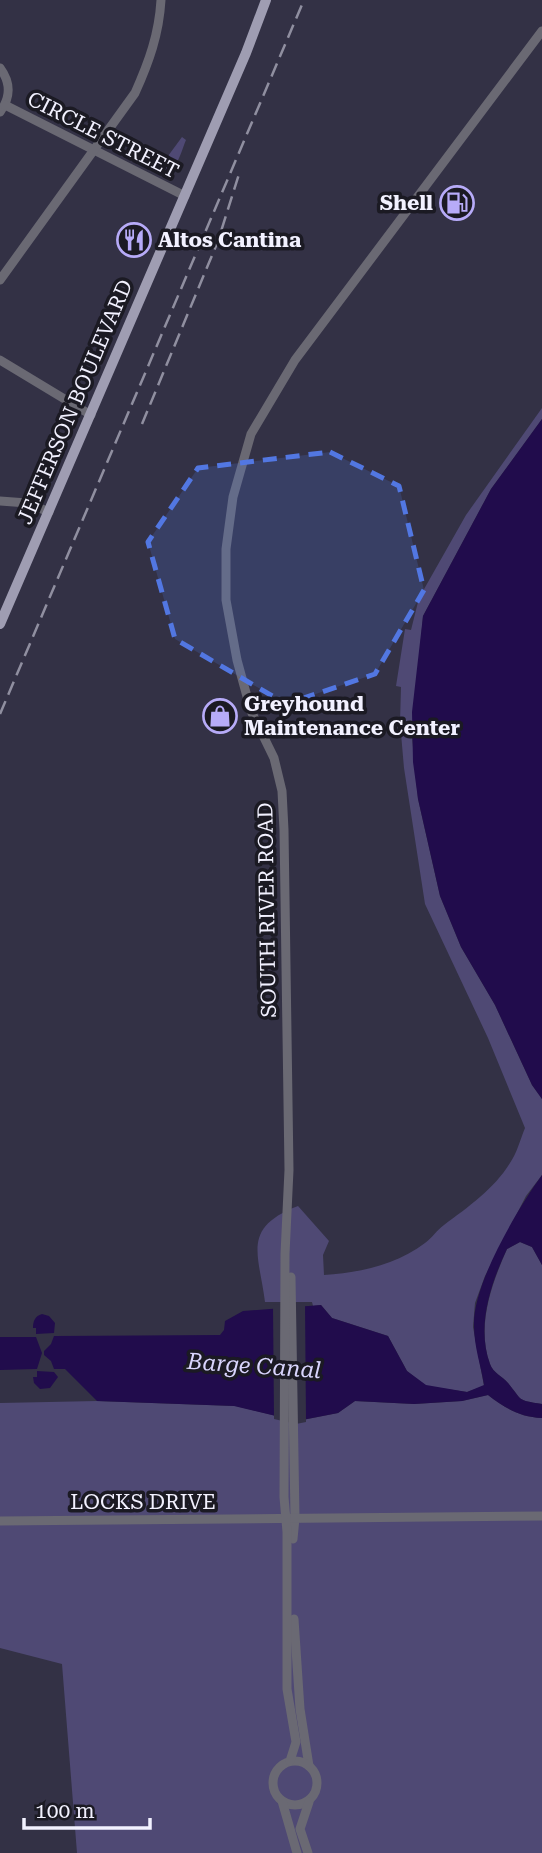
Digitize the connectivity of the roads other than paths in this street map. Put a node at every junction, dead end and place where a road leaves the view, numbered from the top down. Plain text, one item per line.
1 (160, 0) edge
2 (265, 0) edge
3 (542, 31) edge
4 (0, 68) edge
5 (3, 109) edge
6 (94, 150) junction
7 (184, 196) junction
8 (0, 280) edge
9 (0, 360) edge
10 (91, 415) junction
11 (0, 501) edge
12 (49, 512) junction
13 (0, 624) edge
14 (288, 1254) junction
15 (542, 1516) edge
16 (290, 1518) junction
17 (0, 1521) edge
18 (290, 1761) junction
19 (309, 1766) junction
20 (310, 1800) junction
21 (282, 1801) junction
22 (298, 1853) edge
23 (308, 1853) edge

1 - 6 street
2 - 7 main road, JEFFERSON BOULEVARD
3 - 14 street, SOUTH RIVER ROAD
4 - 5 street, CIRCLE STREET
5 - 6 street, CIRCLE STREET
6 - 7 street, CIRCLE STREET
6 - 8 street
7 - 10 main road, JEFFERSON BOULEVARD
9 - 10 street
10 - 12 main road, JEFFERSON BOULEVARD
11 - 12 street
12 - 13 main road, JEFFERSON BOULEVARD
14 - 16 street, SOUTH RIVER ROAD
14 - 16 street, SOUTH RIVER ROAD
15 - 16 street
16 - 17 street, LOCKS DRIVE
16 - 18 street
16 - 19 street
18 - 19 street
18 - 21 street
19 - 20 street
20 - 21 street
20 - 23 street
21 - 22 street

